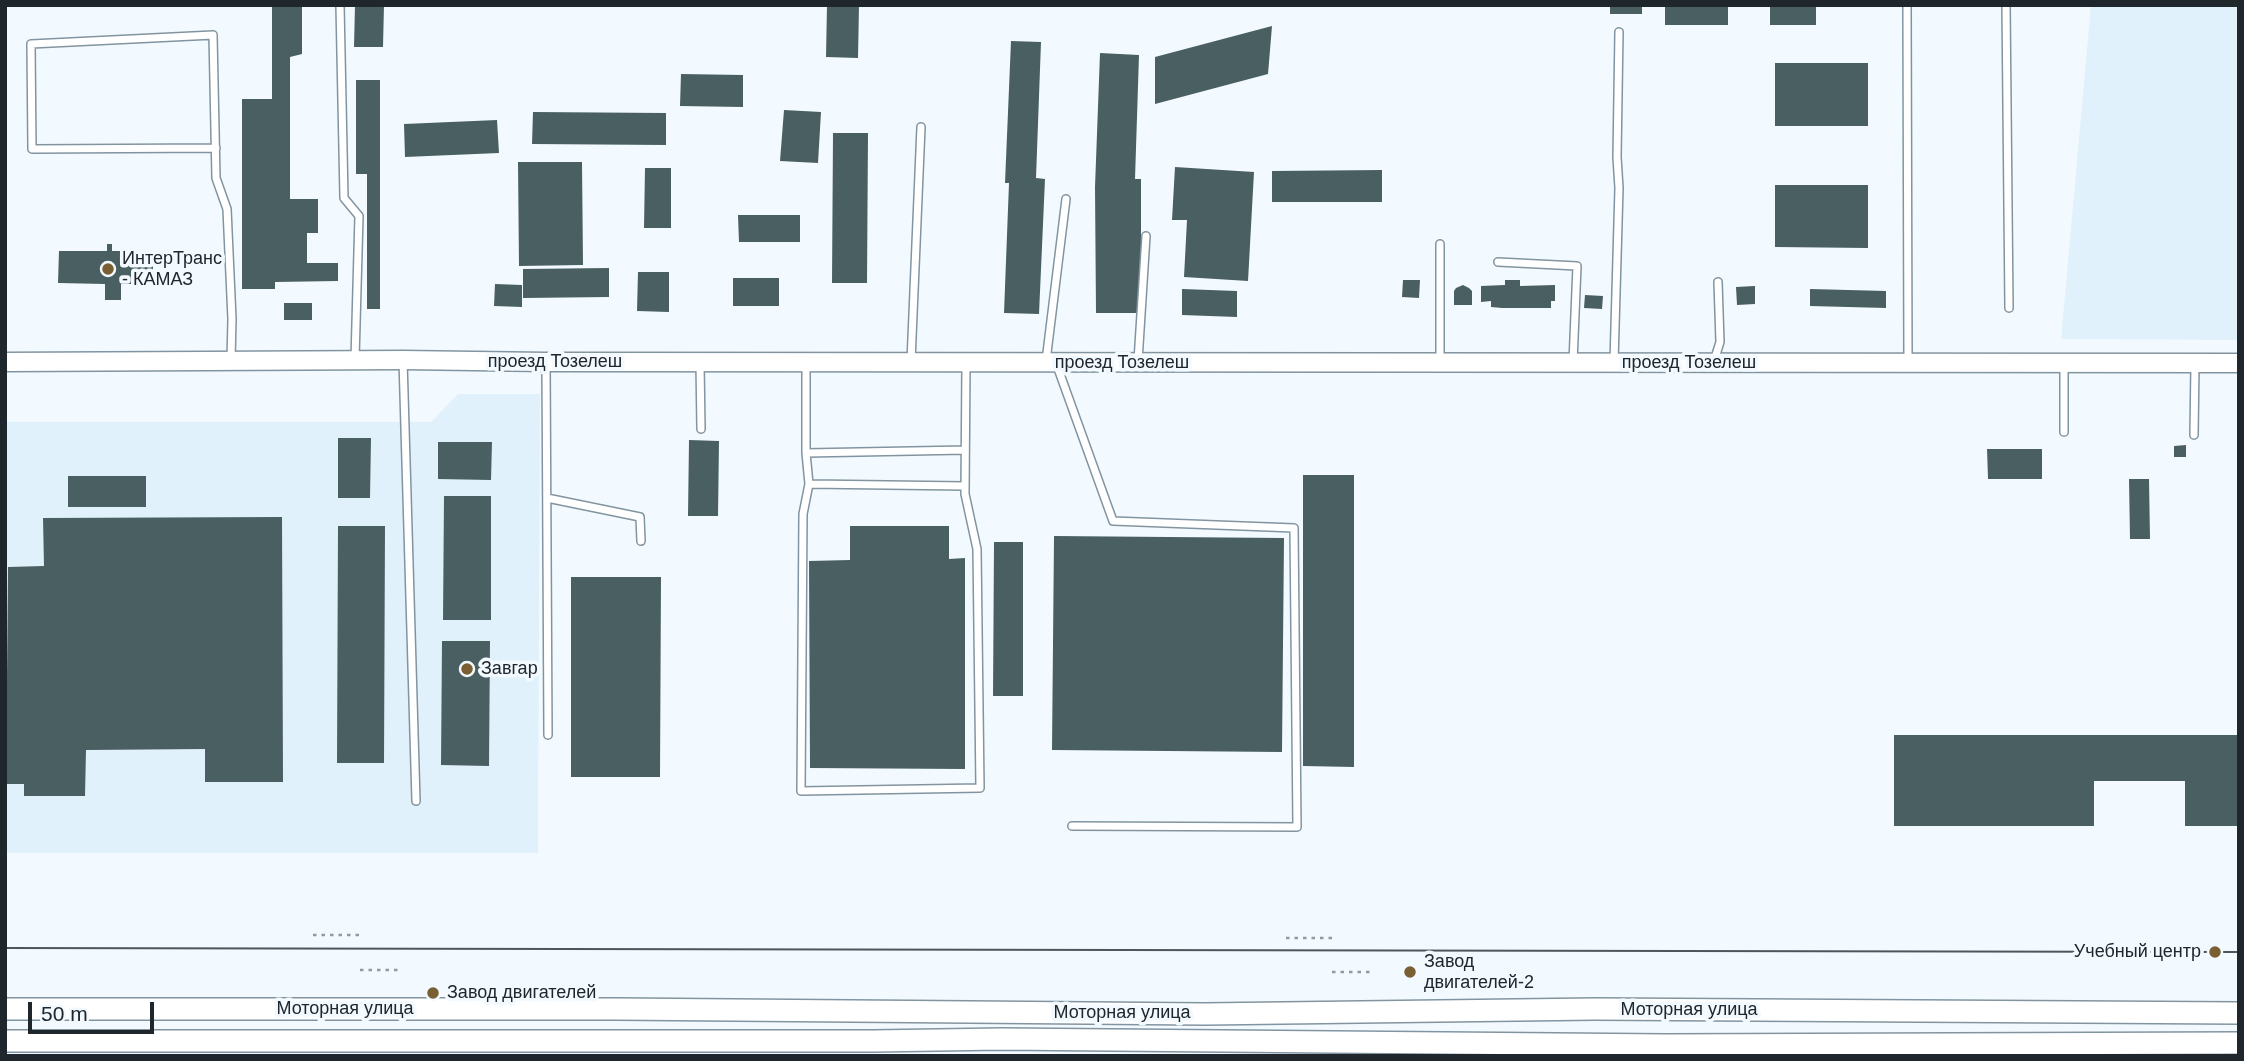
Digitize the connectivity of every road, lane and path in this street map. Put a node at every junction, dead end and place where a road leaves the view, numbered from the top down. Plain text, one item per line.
1 (340, 5) edge
2 (1907, 5) edge
3 (2006, 5) edge
4 (1619, 32) dead end
5 (921, 127) dead end
6 (216, 148) junction
7 (1066, 199) dead end
8 (1146, 236) dead end
9 (1440, 244) dead end
10 (1498, 262) dead end
11 (1718, 282) dead end
12 (2009, 308) dead end
13 (355, 360) junction
14 (403, 360) junction
15 (230, 361) junction
16 (5, 362) edge
17 (546, 362) junction
18 (700, 362) junction
19 (807, 362) junction
20 (911, 362) junction
21 (966, 362) junction
22 (1138, 362) junction
23 (1051, 363) junction
24 (1440, 363) junction
25 (1573, 363) junction
26 (1614, 363) junction
27 (1714, 363) junction
28 (1908, 363) junction
29 (2064, 363) junction
30 (2196, 363) junction
31 (2239, 363) edge
32 (701, 429) dead end
33 (2064, 432) dead end
34 (2194, 435) dead end
35 (965, 450) junction
36 (806, 453) junction
37 (809, 484) junction
38 (965, 486) junction
39 (547, 498) junction
40 (641, 541) dead end
41 (548, 734) dead end
42 (416, 801) dead end
43 (1072, 826) dead end
44 (360, 935) dead end
45 (313, 936) dead end
46 (1286, 938) dead end
47 (1332, 938) dead end
48 (360, 970) dead end
49 (399, 970) dead end
50 (1332, 972) dead end
51 (1371, 972) dead end
52 (5, 1009) edge
53 (873, 1011) junction
54 (1865, 1012) junction
55 (1913, 1012) junction
56 (2239, 1013) edge
57 (5, 1041) edge
58 (873, 1041) junction
59 (2239, 1043) edge
60 (1865, 1044) junction
61 (1913, 1044) junction
62 (1666, 1050) edge

1 - 13 lane
2 - 28 lane
3 - 12 lane
4 - 26 lane
5 - 20 lane
6 - 6 lane
6 - 15 lane
7 - 23 lane
8 - 22 lane
9 - 24 lane
10 - 25 lane
11 - 27 lane
13 - 14 street, проезд Тозелеш
13 - 15 street, проезд Тозелеш
14 - 17 street, проезд Тозелеш
14 - 42 lane
15 - 16 street, проезд Тозелеш
17 - 18 street, проезд Тозелеш
17 - 39 lane
18 - 19 street, проезд Тозелеш
18 - 32 lane
19 - 20 street, проезд Тозелеш
19 - 36 lane
20 - 21 street, проезд Тозелеш
21 - 23 street, проезд Тозелеш
21 - 35 lane
22 - 23 street, проезд Тозелеш
22 - 24 street, проезд Тозелеш
23 - 43 lane
24 - 25 street, проезд Тозелеш
25 - 26 street, проезд Тозелеш
26 - 27 street, проезд Тозелеш
27 - 28 street, проезд Тозелеш
28 - 29 street, проезд Тозелеш
29 - 30 street, проезд Тозелеш
29 - 33 lane
30 - 31 street, проезд Тозелеш
30 - 34 lane
35 - 36 lane
35 - 38 lane
36 - 37 lane
37 - 38 lane
37 - 38 lane
39 - 40 lane
39 - 41 lane
44 - 45 path
46 - 47 path
48 - 49 path
50 - 51 path
52 - 53 main road, Моторная улица
53 - 54 main road, Моторная улица
53 - 58 main road
54 - 55 main road, Моторная улица
54 - 60 main road
55 - 56 main road, Моторная улица
55 - 61 main road
57 - 58 main road, Моторная улица
58 - 62 main road, Моторная улица
59 - 61 main road, Моторная улица
60 - 61 main road, Моторная улица
60 - 62 main road, Моторная улица

